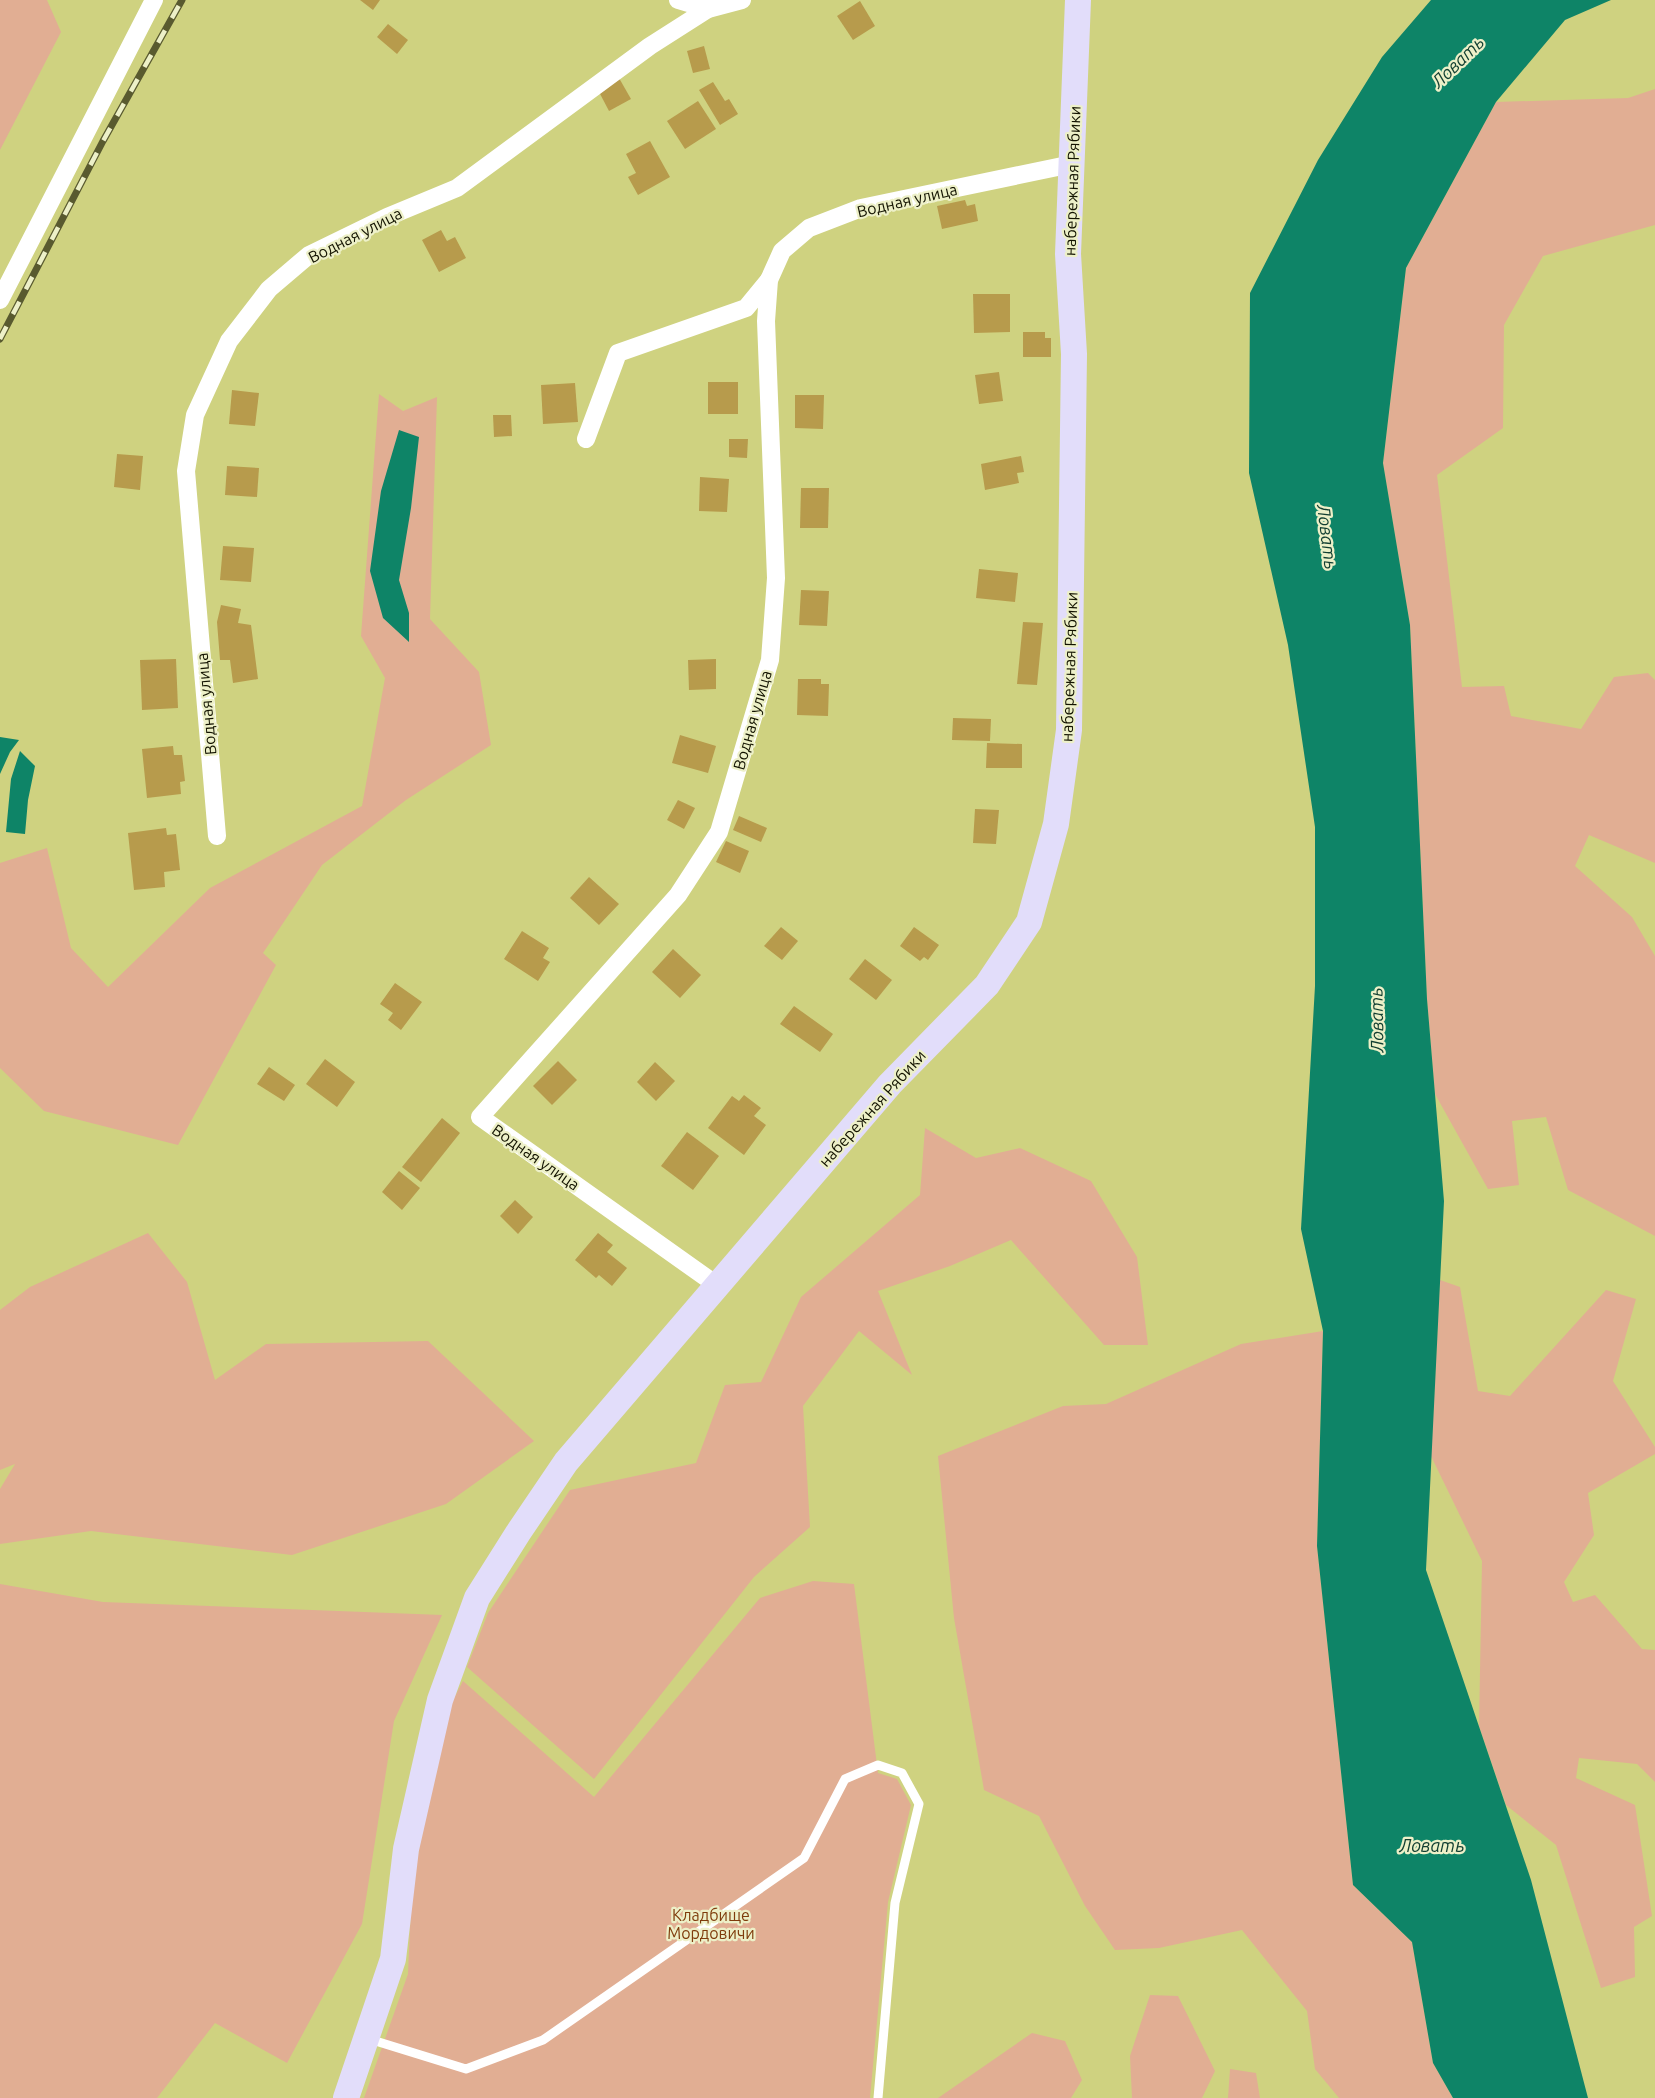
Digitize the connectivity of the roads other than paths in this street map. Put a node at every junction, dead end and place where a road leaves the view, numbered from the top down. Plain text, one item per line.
1 (154, 0) edge
2 (678, 0) edge
3 (742, 0) edge
4 (1078, 0) edge
5 (708, 9) junction
6 (1072, 164) junction
7 (769, 280) junction
8 (0, 300) edge
9 (586, 440) dead end
10 (217, 836) dead end
11 (718, 1286) junction
12 (367, 2038) junction
13 (346, 2098) edge
14 (878, 2098) edge

1 - 8 street
2 - 5 street
3 - 5 street, Водная улица
4 - 6 street, набережная Рябики
5 - 10 street, Водная улица
6 - 7 street, Водная улица
6 - 11 street, набережная Рябики
7 - 9 street
7 - 11 street, Водная улица
11 - 12 street, набережная Рябики
12 - 13 street, набережная Рябики
12 - 14 lane

